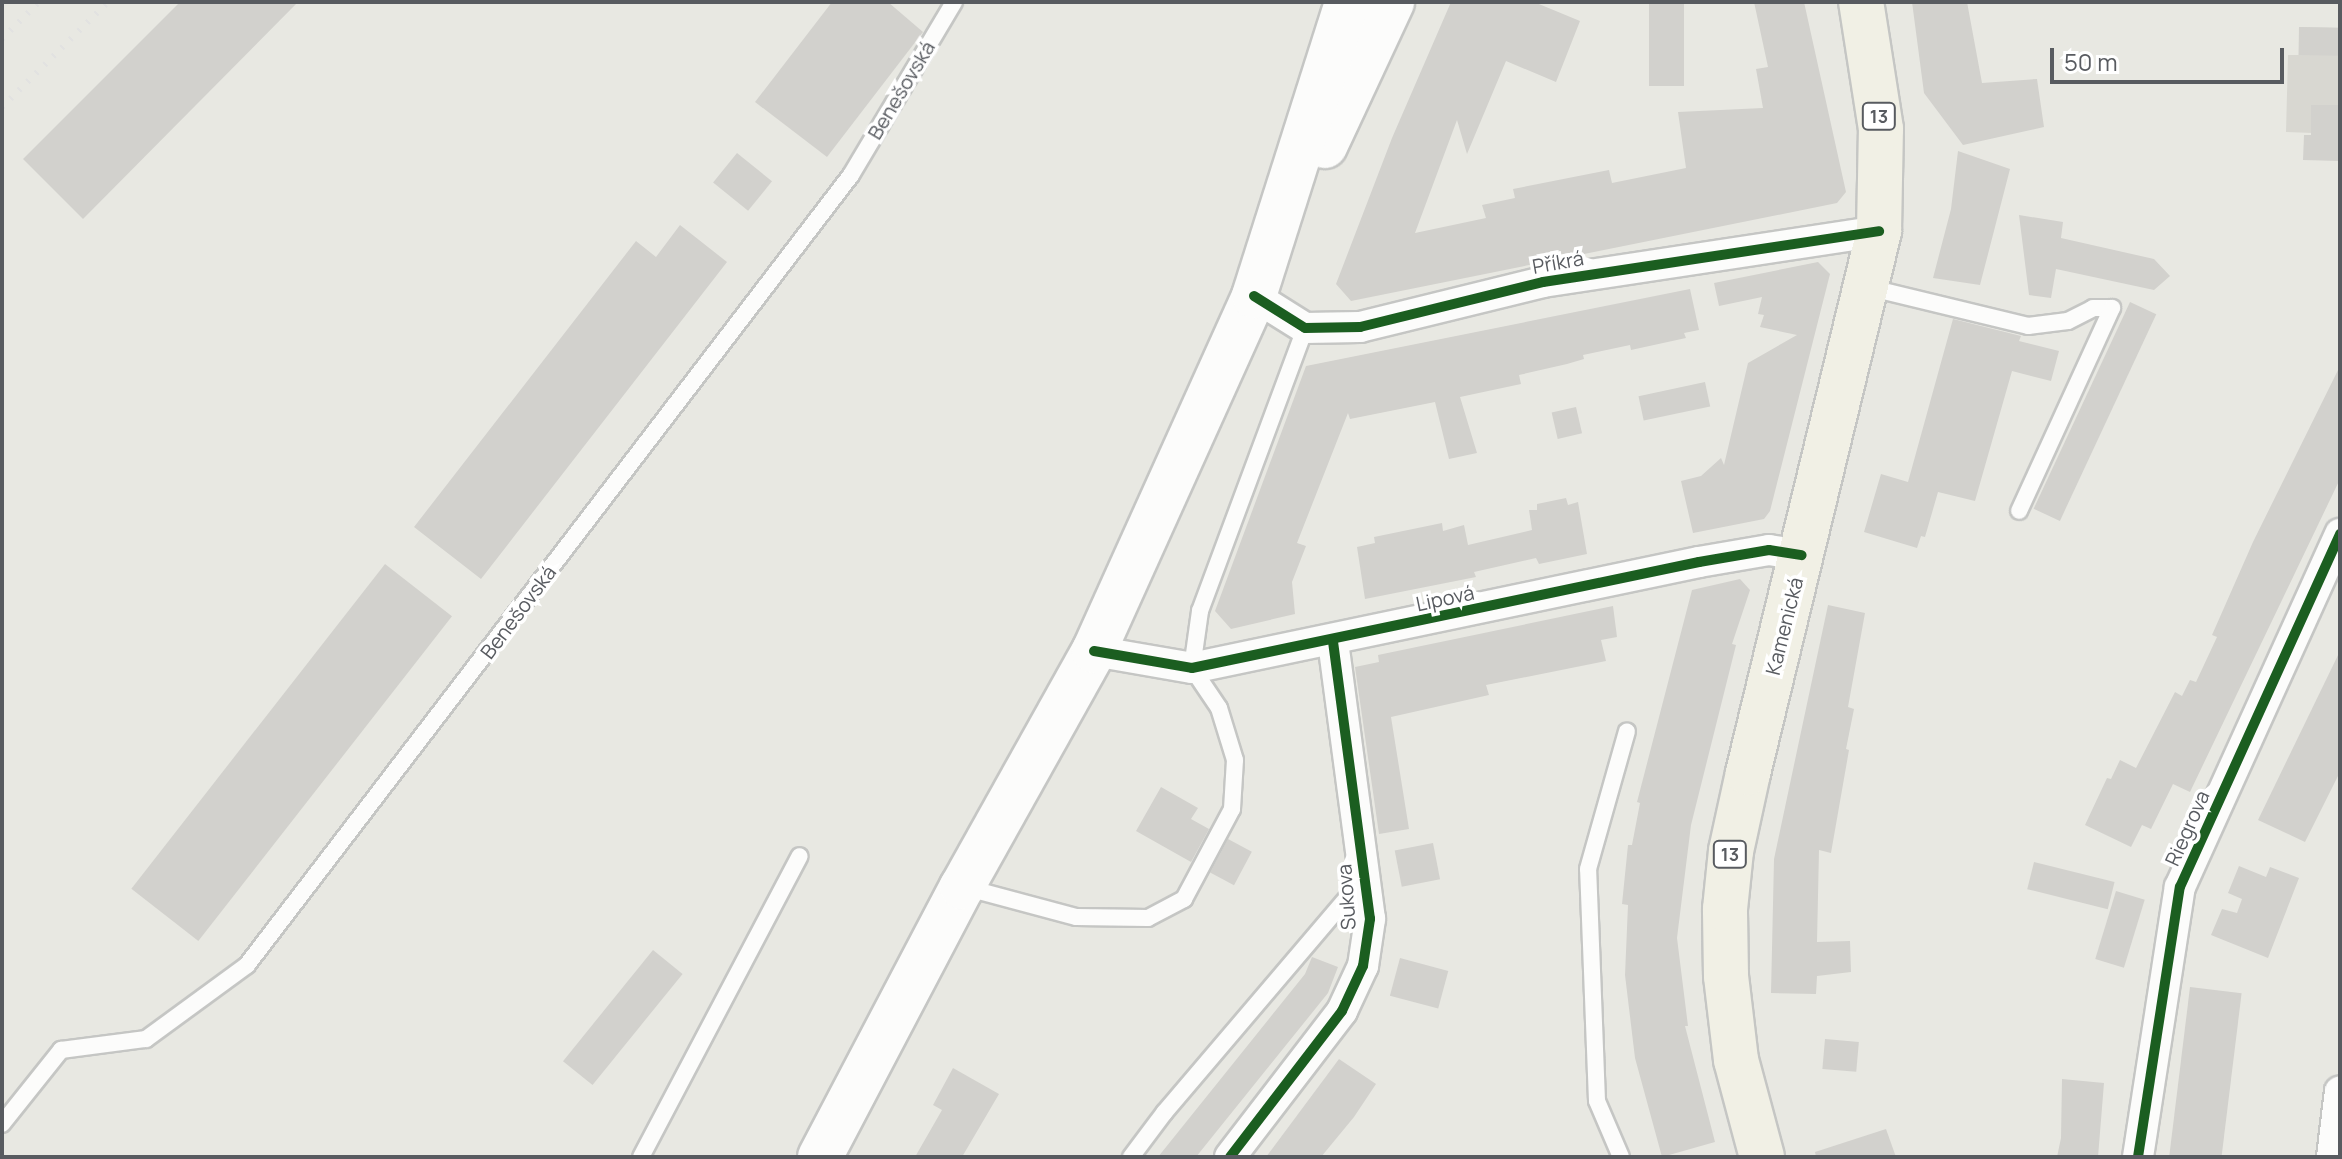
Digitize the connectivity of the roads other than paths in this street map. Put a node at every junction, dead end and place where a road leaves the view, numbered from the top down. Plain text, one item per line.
1 (954, 2) edge
2 (1336, 2) edge
3 (1347, 2) edge
4 (1392, 2) edge
5 (1861, 2) edge
6 (1330, 52) junction
7 (1879, 231) junction
8 (1866, 286) junction
9 (1254, 296) junction
10 (1305, 328) junction
11 (2019, 511) dead end
12 (2340, 534) edge
13 (1802, 555) junction
14 (1333, 641) junction
15 (1094, 651) junction
16 (1192, 668) junction
17 (1627, 731) dead end
18 (800, 856) dead end
19 (1365, 876) junction
20 (962, 887) junction
21 (2340, 1091) edge
22 (2, 1124) edge
23 (641, 1157) edge
24 (820, 1157) edge
25 (1131, 1157) edge
26 (1230, 1157) edge
27 (1621, 1157) edge
28 (1762, 1157) edge
29 (2138, 1157) edge
30 (2332, 1157) edge

1 - 22 lane, Benešovská
2 - 6 main road
3 - 6 main road
4 - 9 main road
5 - 7 main road, Kamenická / 13
6 - 9 main road
7 - 8 main road, Kamenická / 13
7 - 10 street, Příkrá
8 - 11 lane
8 - 13 main road, Kamenická / 13
9 - 10 street
9 - 15 main road
10 - 16 lane
12 - 29 street, Riegrova
13 - 14 street, Lipová
13 - 28 main road, Kamenická / 13
14 - 16 street, Lipová
14 - 19 street, Sukova
15 - 16 street, Lipová
15 - 20 main road
16 - 20 lane
17 - 27 lane
18 - 23 lane
19 - 25 lane
19 - 26 street, Sukova
20 - 24 main road
21 - 30 street

